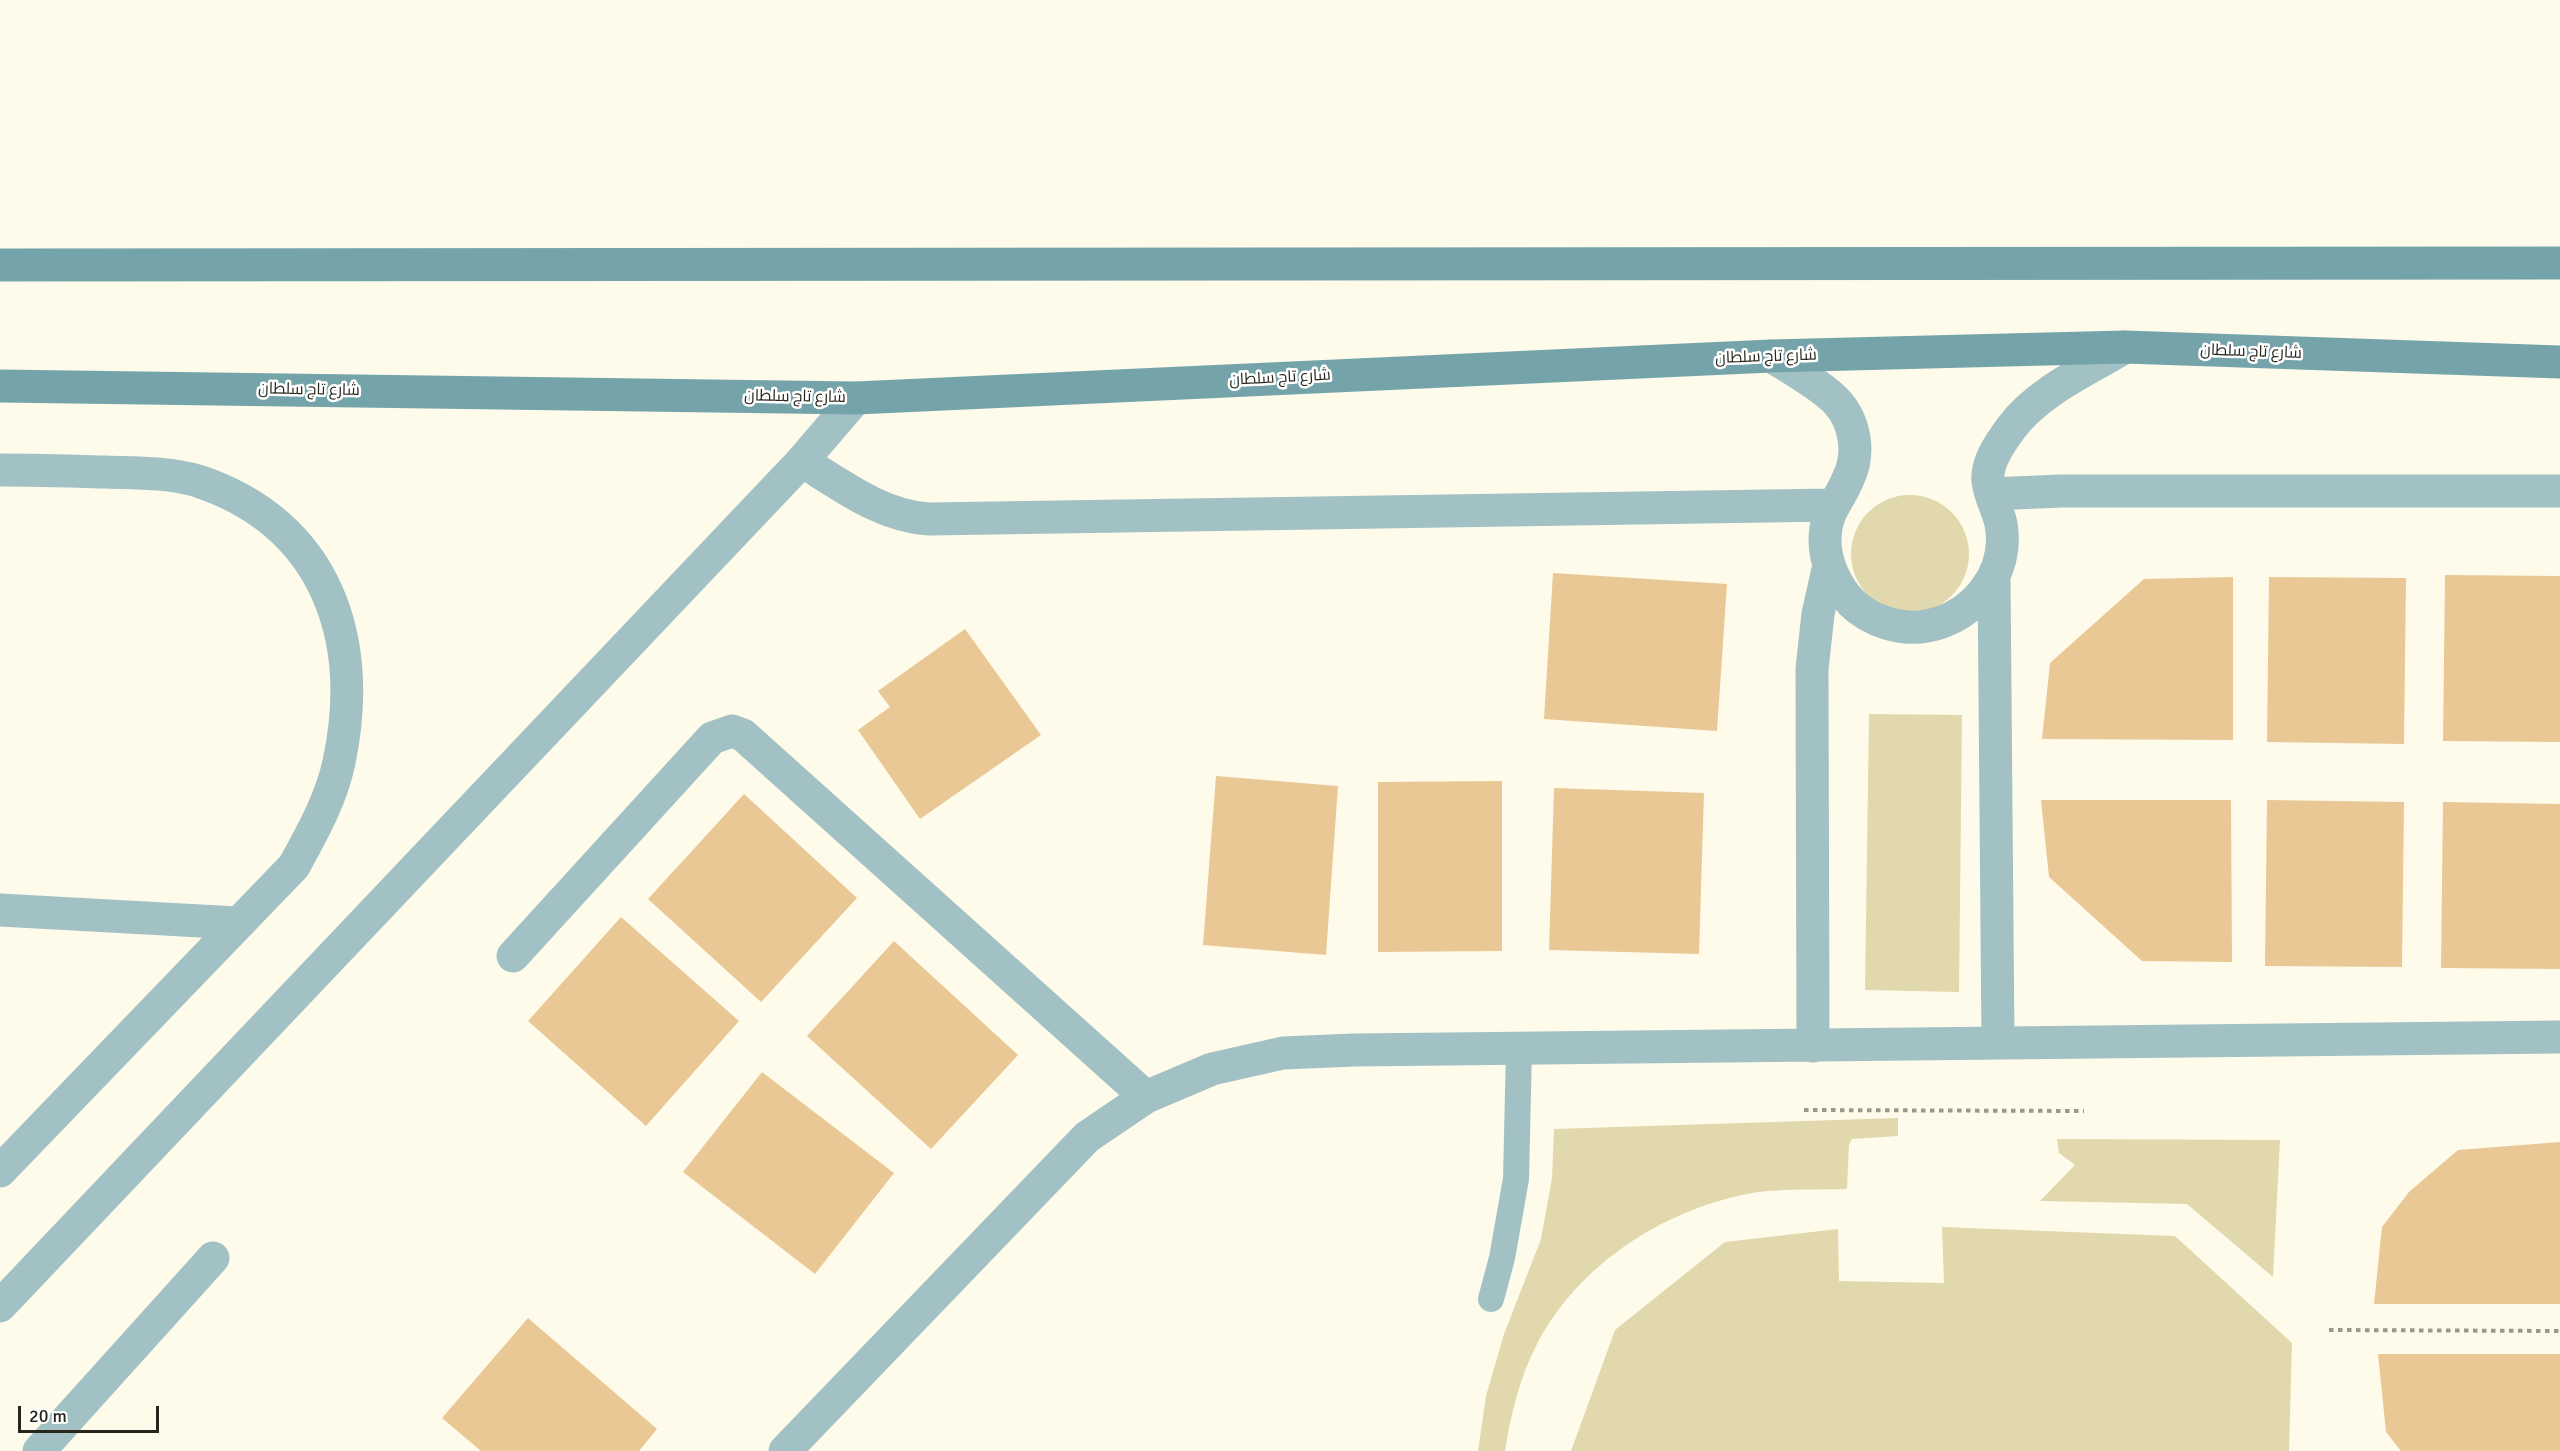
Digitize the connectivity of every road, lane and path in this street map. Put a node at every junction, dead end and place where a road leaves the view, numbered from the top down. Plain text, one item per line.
1 (2560, 263) edge
2 (0, 265) edge
3 (2126, 347) junction
4 (1771, 356) junction
5 (2560, 362) edge
6 (0, 386) edge
7 (856, 398) junction
8 (802, 461) junction
9 (0, 470) edge
10 (2560, 491) edge
11 (1992, 494) junction
12 (1832, 505) junction
13 (1829, 565) junction
14 (1994, 577) junction
15 (0, 910) edge
16 (237, 923) junction
17 (513, 957) dead end
18 (2560, 1037) edge
19 (1998, 1043) junction
20 (1813, 1047) junction
21 (1519, 1048) junction
22 (1146, 1097) junction
23 (1804, 1110) dead end
24 (2084, 1111) dead end
25 (0, 1171) edge
26 (213, 1258) dead end
27 (1491, 1299) dead end
28 (0, 1306) edge
29 (2329, 1330) dead end
30 (2560, 1331) edge
31 (39, 1451) edge
32 (785, 1451) edge

1 - 2 main road
3 - 4 main road, شارع تاج سلطان
3 - 5 main road, شارع تاج سلطان
3 - 11 street
4 - 7 main road, شارع تاج سلطان
4 - 12 street
6 - 7 main road, شارع تاج سلطان
7 - 8 street
8 - 12 street
8 - 28 street
9 - 16 street
10 - 11 street
11 - 14 street
12 - 13 street
13 - 14 street
13 - 20 street
14 - 19 street
15 - 16 street
16 - 25 street
17 - 22 street
18 - 19 street
19 - 20 street
20 - 21 street
21 - 22 street
21 - 27 lane
22 - 32 street
23 - 24 path
26 - 31 street
29 - 30 path

